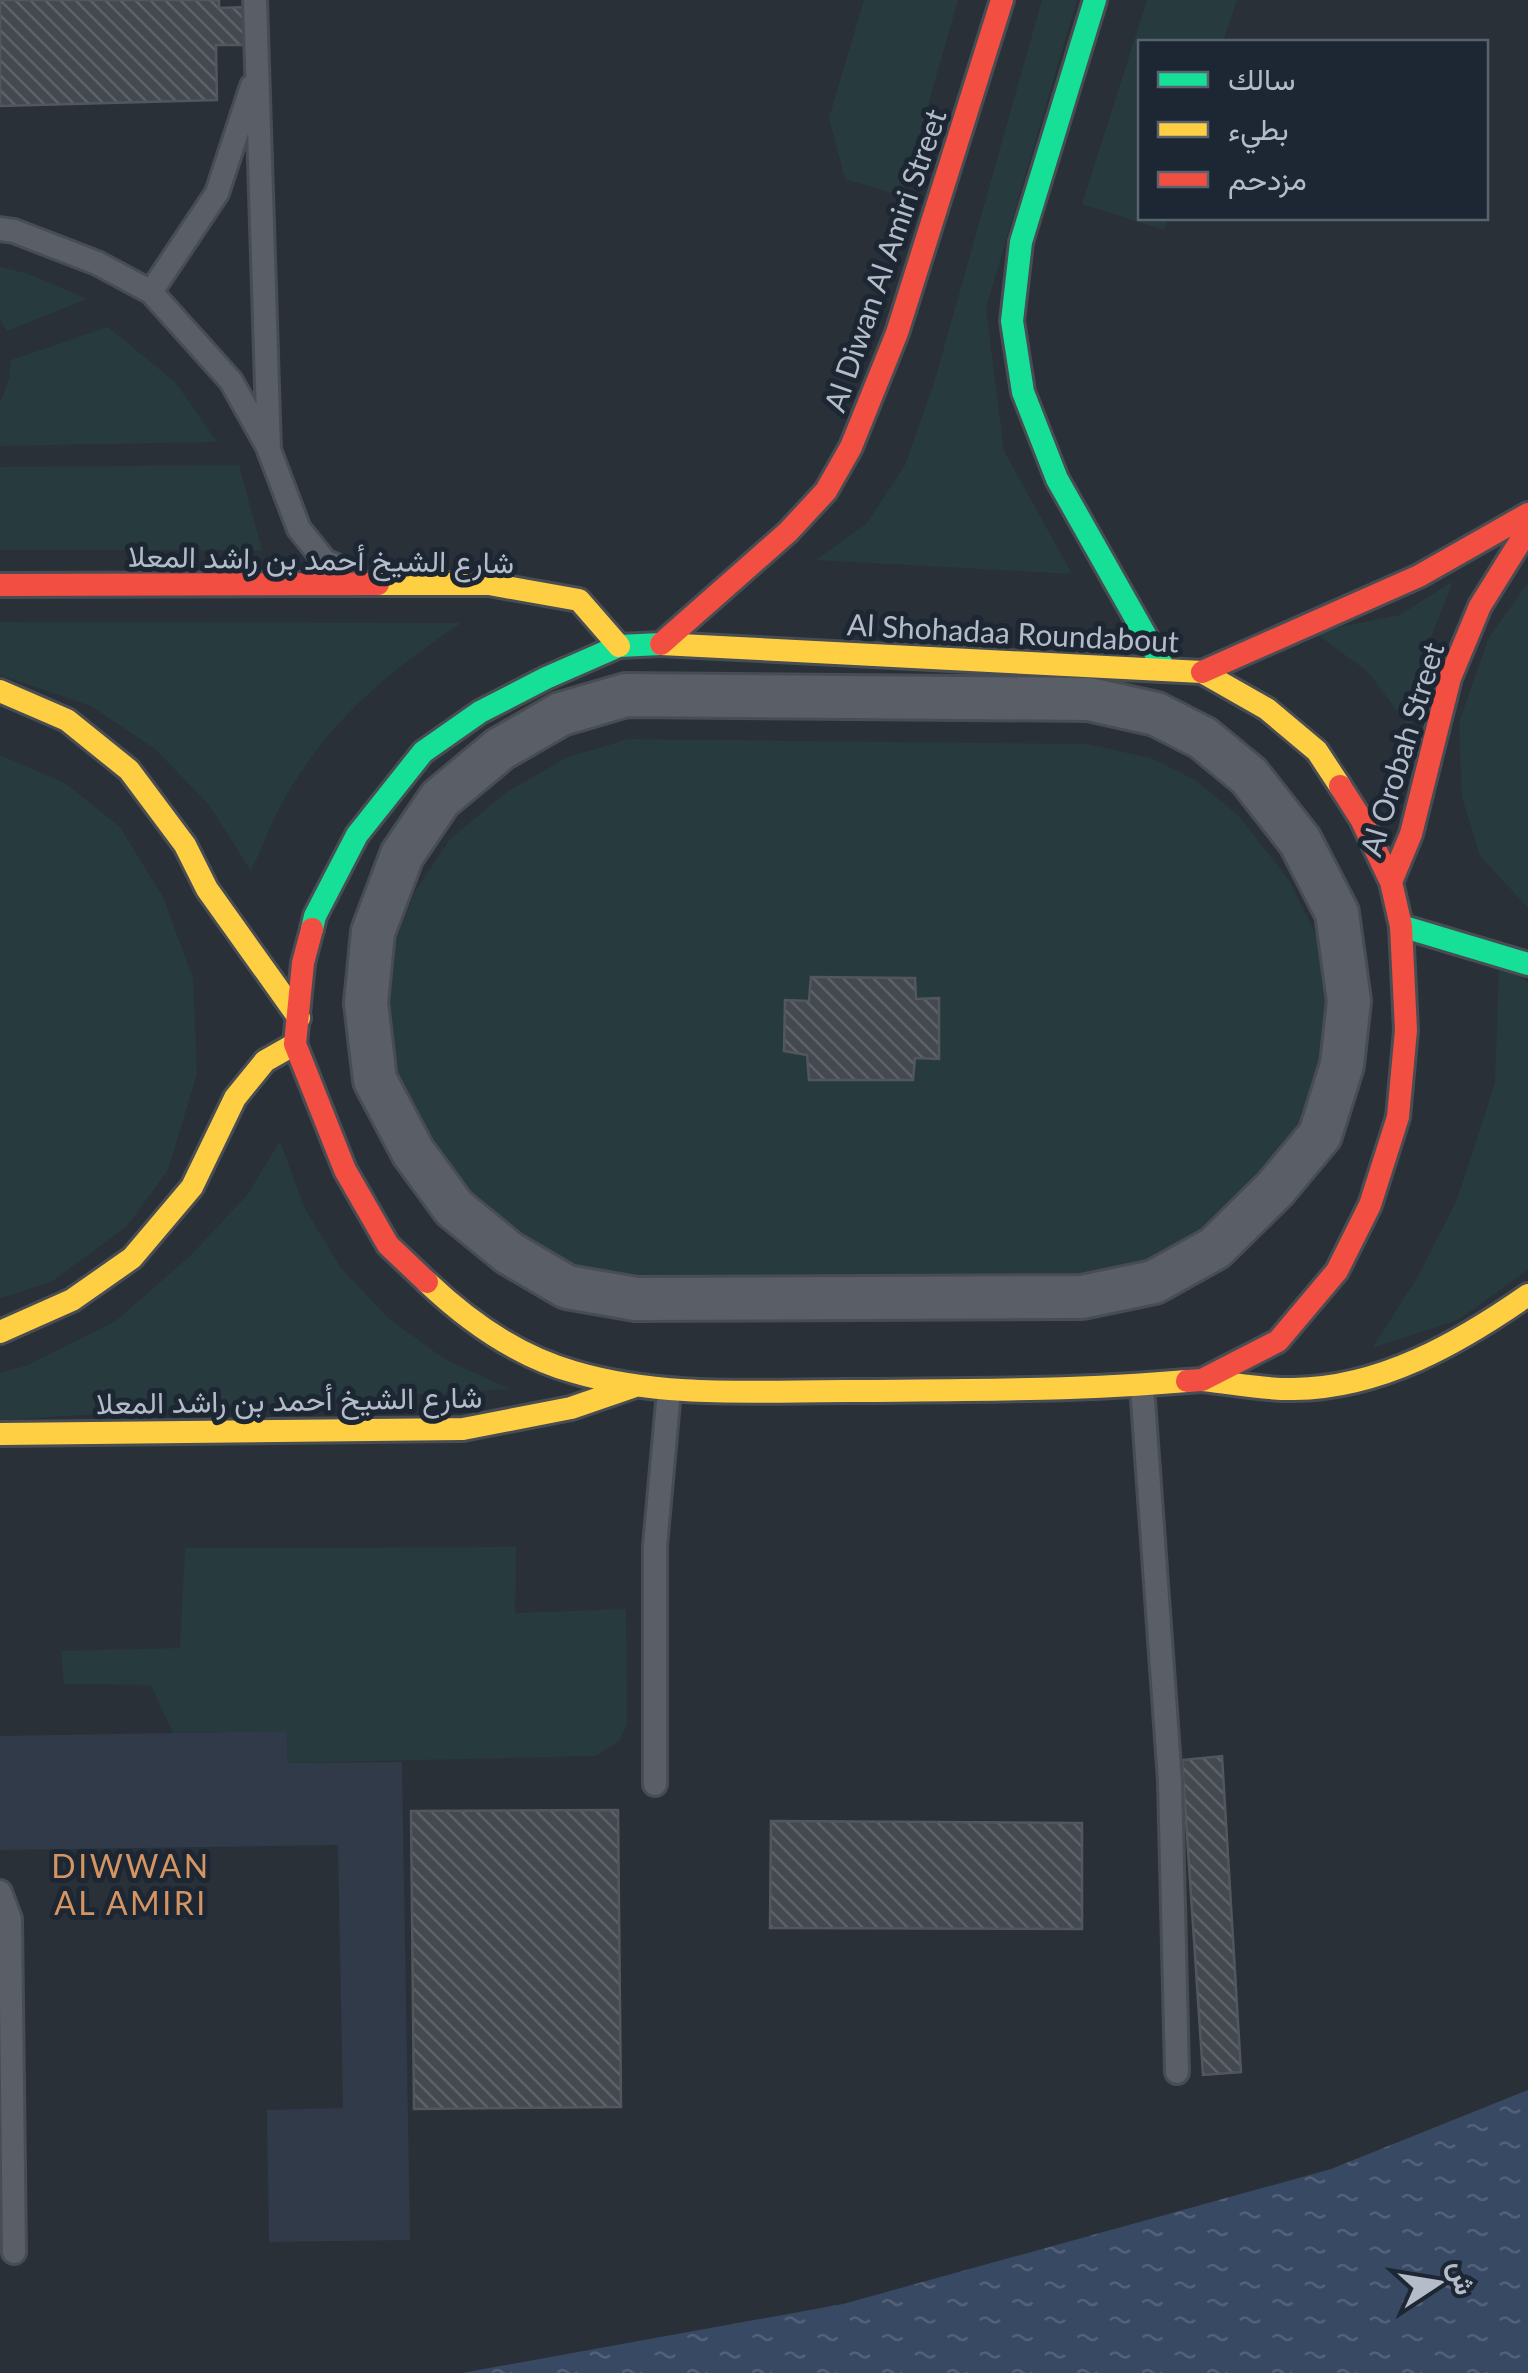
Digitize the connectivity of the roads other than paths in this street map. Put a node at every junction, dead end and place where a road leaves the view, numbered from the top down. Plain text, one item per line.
1 (255, 0) edge
2 (1002, 0) edge
3 (1096, 0) edge
4 (257, 72) junction
5 (0, 230) edge
6 (150, 292) junction
7 (269, 450) junction
8 (1528, 514) edge
9 (1528, 529) edge
10 (0, 585) edge
11 (381, 586) junction
12 (661, 644) junction
13 (619, 646) junction
14 (1165, 670) junction
15 (1202, 672) junction
16 (0, 692) edge
17 (752, 695) joint
18 (1391, 882) junction
19 (1401, 926) junction
20 (1528, 964) edge
21 (299, 1018) junction
22 (295, 1044) junction
23 (1528, 1295) edge
24 (0, 1332) edge
25 (1202, 1380) junction
26 (635, 1386) junction
27 (1142, 1386) junction
28 (669, 1391) junction
29 (0, 1434) edge
30 (654, 1784) dead end
31 (0, 1892) edge
32 (1176, 2072) dead end
33 (14, 2252) dead end

1 - 4 lane
2 - 12 main road, Al Diwan Al Amiri Street
3 - 14 main road
4 - 6 lane
4 - 7 lane
5 - 6 lane
6 - 7 lane
7 - 11 lane
8 - 15 main road
9 - 18 main road, Al Orobah Street
10 - 11 main road, شارع الشيخ أحمد بن راشد المعلا
11 - 13 main road, شارع الشيخ أحمد بن راشد المعلا
12 - 13 main road, Al Shohadaa Roundabout
12 - 14 main road, Al Shohadaa Roundabout
13 - 21 main road, Al Shohadaa Roundabout
14 - 15 main road, Al Shohadaa Roundabout
15 - 18 main road, Al Shohadaa Roundabout
16 - 21 main road
17 - 17 street
18 - 19 main road, Al Shohadaa Roundabout
19 - 20 main road
19 - 25 main road, Al Shohadaa Roundabout
21 - 22 main road, Al Shohadaa Roundabout
22 - 24 main road
22 - 26 main road, Al Shohadaa Roundabout
23 - 25 main road
25 - 27 main road, Al Shohadaa Roundabout
26 - 28 main road, Al Shohadaa Roundabout
26 - 29 main road, شارع الشيخ أحمد بن راشد المعلا
27 - 28 main road, Al Shohadaa Roundabout
27 - 32 lane
28 - 30 lane
31 - 33 lane

